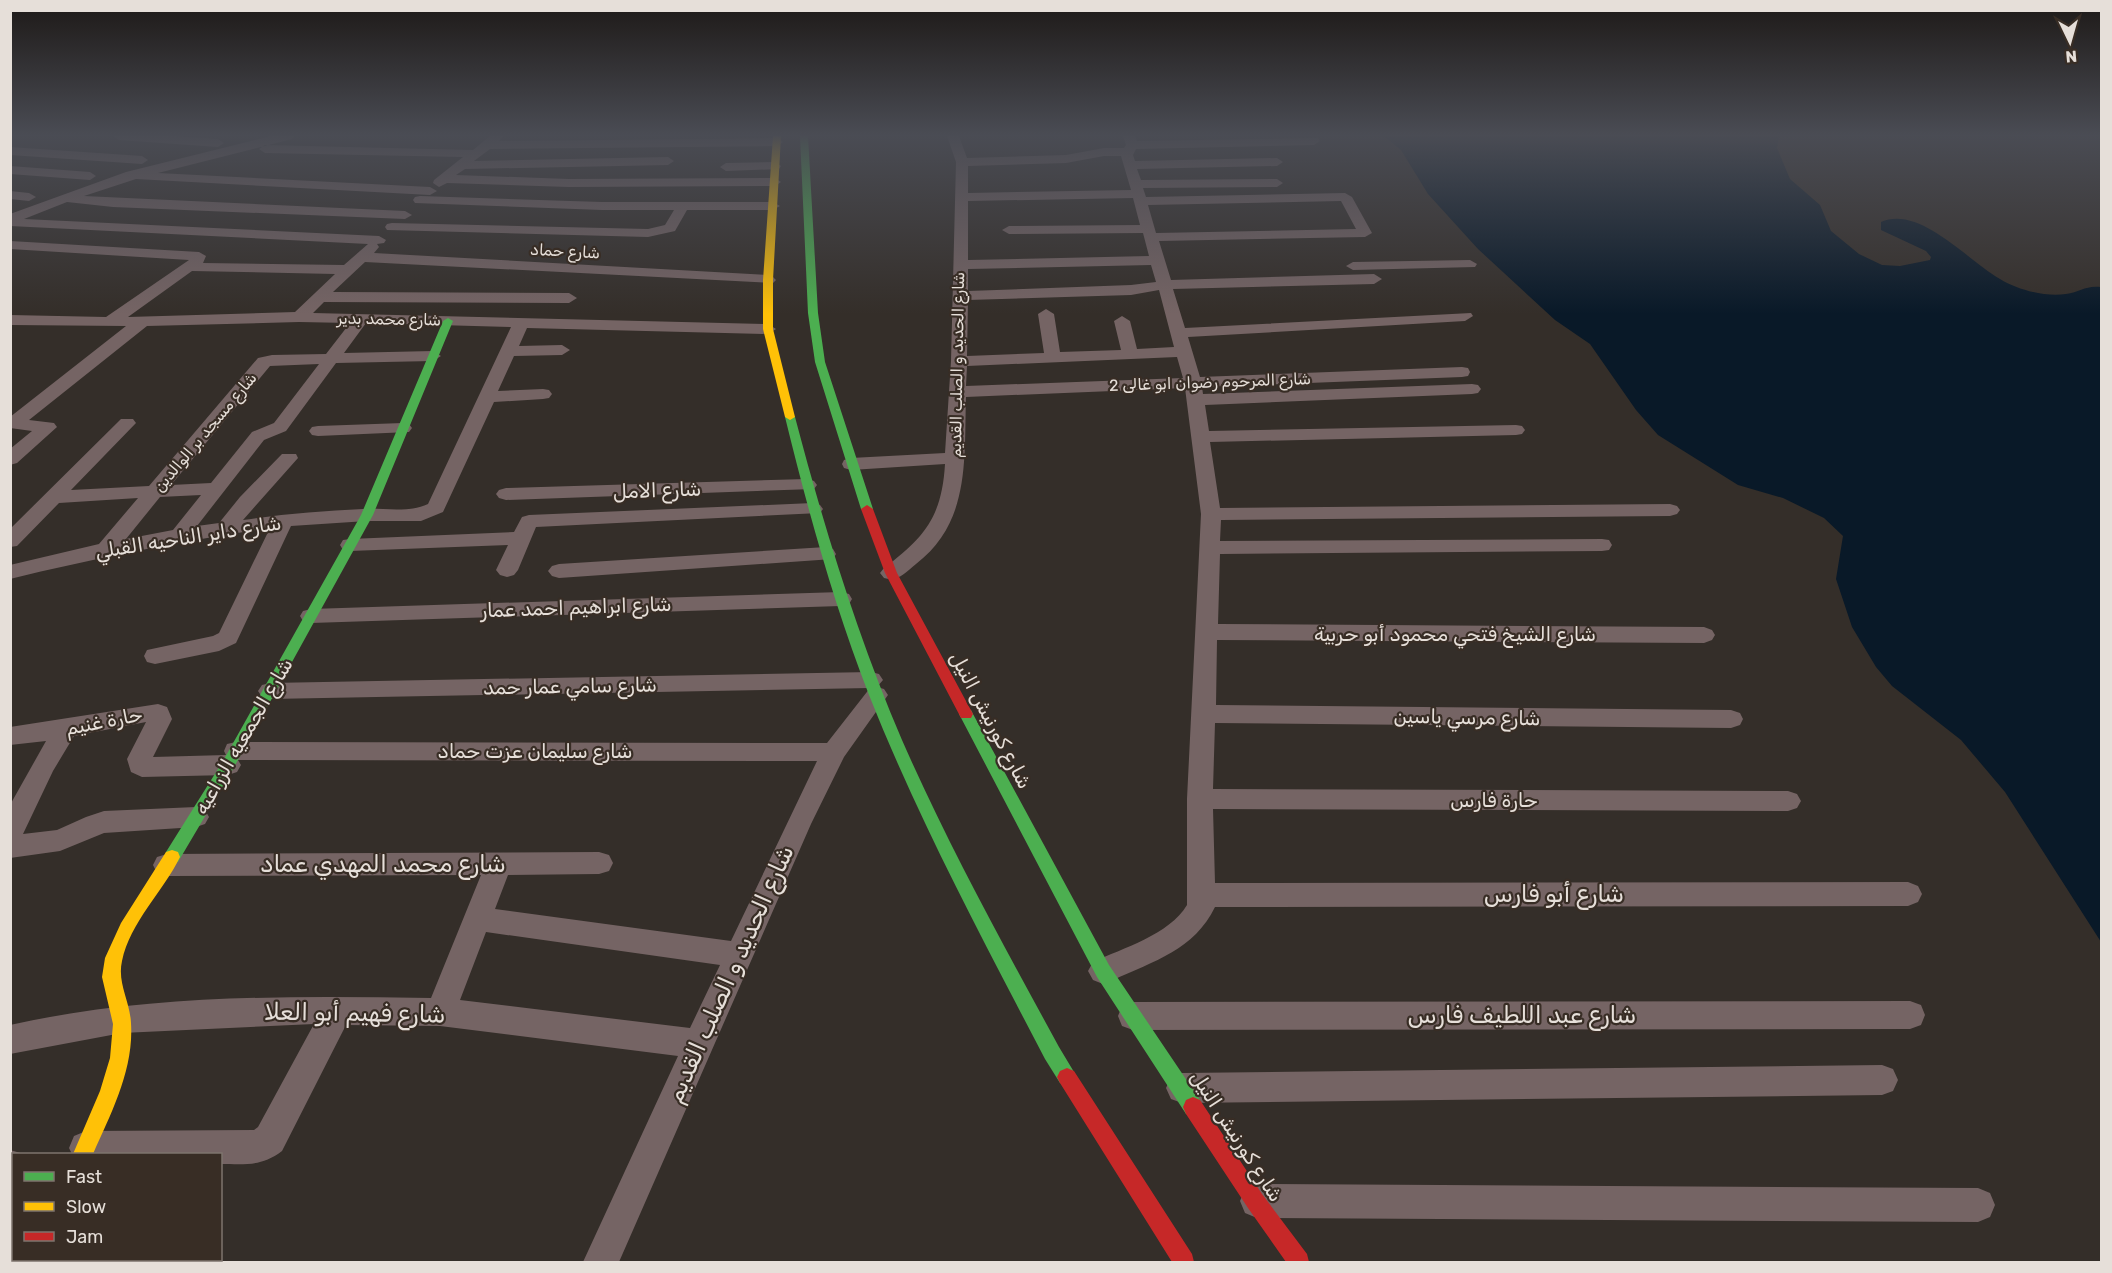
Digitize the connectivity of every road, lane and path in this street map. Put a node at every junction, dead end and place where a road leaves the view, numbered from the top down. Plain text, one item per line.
1 (33, 195) edge
2 (72, 195) edge
3 (425, 195) edge
4 (432, 195) edge
5 (774, 195) edge
6 (807, 195) edge
7 (965, 195) edge
8 (1139, 195) edge
9 (1334, 195) edge
10 (962, 196) joint
11 (65, 198) junction
12 (10, 204) edge
13 (683, 206) junction
14 (773, 206) junction
15 (405, 215) junction
16 (10, 220) edge
17 (392, 227) junction
18 (1009, 230) dead end
19 (1149, 233) junction
20 (379, 240) junction
21 (10, 245) edge
22 (361, 257) junction
23 (1470, 264) dead end
24 (960, 265) junction
25 (189, 267) junction
26 (1219, 268) dead end
27 (348, 270) junction
28 (1163, 271) junction
29 (1374, 279) dead end
30 (768, 280) junction
31 (959, 296) junction
32 (320, 297) junction
33 (569, 298) dead end
34 (1046, 314) dead end
35 (1465, 316) dead end
36 (300, 317) junction
37 (361, 319) junction
38 (10, 320) edge
39 (143, 321) junction
40 (448, 321) junction
41 (1122, 321) dead end
42 (110, 322) junction
43 (521, 323) junction
44 (768, 329) junction
45 (1181, 343) junction
46 (508, 351) junction
47 (562, 351) dead end
48 (1130, 354) junction
49 (433, 356) junction
50 (1053, 357) junction
51 (331, 359) junction
52 (959, 361) junction
53 (1462, 372) dead end
54 (1472, 389) dead end
55 (1194, 391) junction
56 (957, 392) junction
57 (543, 394) dead end
58 (487, 397) junction
59 (12, 423) edge
60 (127, 423) dead end
61 (403, 428) junction
62 (1516, 430) dead end
63 (318, 431) dead end
64 (1200, 437) junction
65 (289, 458) dead end
66 (955, 458) junction
67 (11, 459) edge
68 (851, 464) junction
69 (807, 485) junction
70 (217, 488) junction
71 (154, 491) junction
72 (542, 493) junction
73 (506, 494) dead end
74 (54, 497) junction
75 (813, 509) junction
76 (1670, 510) dead end
77 (1211, 514) junction
78 (367, 515) junction
79 (284, 520) junction
80 (225, 529) junction
81 (525, 529) junction
82 (180, 535) junction
83 (10, 541) edge
84 (1602, 544) dead end
85 (350, 545) junction
86 (1211, 548) junction
87 (106, 549) junction
88 (826, 554) junction
89 (507, 570) dead end
90 (559, 571) dead end
91 (10, 572) edge
92 (891, 573) junction
93 (841, 599) junction
94 (311, 616) junction
95 (1207, 632) junction
96 (1704, 635) dead end
97 (154, 656) dead end
98 (873, 688) junction
99 (270, 691) junction
100 (1203, 714) junction
101 (1731, 719) dead end
102 (66, 729) junction
103 (10, 736) edge
104 (834, 752) junction
105 (232, 758) junction
106 (1200, 799) junction
107 (1788, 801) dead end
108 (196, 817) junction
109 (10, 833) edge
110 (10, 847) edge
111 (499, 863) junction
112 (599, 863) dead end
113 (167, 865) junction
114 (1201, 894) junction
115 (1908, 894) dead end
116 (477, 919) junction
117 (739, 955) junction
118 (1103, 970) junction
119 (337, 1011) junction
120 (440, 1012) junction
121 (1910, 1015) dead end
122 (1133, 1016) junction
123 (122, 1019) junction
124 (10, 1040) edge
125 (699, 1044) junction
126 (1882, 1080) dead end
127 (1182, 1088) junction
128 (84, 1151) edge
129 (1255, 1201) junction
130 (1978, 1205) dead end
131 (602, 1263) edge
132 (1184, 1263) edge
133 (1299, 1263) edge

1 - 12 street
2 - 11 street
3 - 15 street
4 - 13 street
5 - 14 main road
6 - 68 main road, شارع كورنيش النيل
7 - 10 street
8 - 19 street
9 - 19 street
10 - 24 street, شارع الحديد و الصلب القديم
11 - 15 street
11 - 16 street
13 - 14 street
13 - 17 street
14 - 30 main road
15 - 17 street
16 - 20 street
17 - 20 street
18 - 19 street
19 - 28 street
20 - 22 street
21 - 25 street
22 - 27 street
22 - 30 street, شارع حماد
23 - 26 street
24 - 28 street
24 - 31 street, شارع الحديد و الصلب القديم
25 - 27 street
25 - 42 street
27 - 32 street
28 - 29 street
28 - 31 street
28 - 45 street
30 - 44 main road
31 - 52 street, شارع الحديد و الصلب القديم
32 - 33 street
32 - 36 street
34 - 50 street
35 - 45 street
36 - 37 street, شارع محمد بدير
36 - 39 street, شارع محمد بدير
37 - 40 street, شارع محمد بدير
37 - 51 street
38 - 42 street, شارع محمد بدير
39 - 42 street, شارع محمد بدير
39 - 59 street
40 - 43 street, شارع محمد بدير
40 - 49 main road, شارع الجمعيه الزراعيه
41 - 48 street
43 - 44 street, شارع محمد بدير
43 - 46 street
44 - 69 main road
45 - 48 street
45 - 55 street
46 - 47 street
46 - 58 street
48 - 50 street
49 - 51 street, شارع مسجد بر الوالدين
49 - 61 main road, شارع الجمعيه الزراعيه
50 - 52 street
51 - 70 street
51 - 71 street, شارع مسجد بر الوالدين
52 - 56 street, شارع الحديد و الصلب القديم
53 - 55 street, شارع المرحوم رضوان ابو غالى 2
54 - 55 street
55 - 56 street, شارع المرحوم رضوان ابو غالى 2
55 - 64 street
56 - 66 street, شارع الحديد و الصلب القديم
57 - 58 street
58 - 78 street, شارع داير الناحيه القبلي
59 - 67 street
60 - 74 street
61 - 63 street
61 - 78 main road, شارع الجمعيه الزراعيه
62 - 64 street
64 - 77 street
65 - 80 street
66 - 68 street
66 - 92 street, شارع الحديد و الصلب القديم
68 - 92 main road, شارع كورنيش النيل
69 - 72 street, شارع الامل
69 - 75 main road
70 - 71 street
70 - 82 street
71 - 74 street
71 - 87 street, شارع مسجد بر الوالدين
72 - 73 street, شارع الامل
72 - 81 street
74 - 83 street
75 - 81 street
75 - 88 main road
76 - 77 street
77 - 86 street
78 - 79 street, شارع داير الناحيه القبلي
78 - 85 main road, شارع الجمعيه الزراعيه
79 - 80 street, شارع داير الناحيه القبلي
79 - 97 street
80 - 82 street, شارع داير الناحيه القبلي
81 - 85 street
81 - 89 street
82 - 87 street, شارع داير الناحيه القبلي
84 - 86 street
85 - 94 main road, شارع الجمعيه الزراعيه
86 - 95 street
87 - 91 street, شارع داير الناحيه القبلي
88 - 90 street
88 - 93 main road
92 - 118 main road, شارع كورنيش النيل
93 - 94 street, شارع ابراهيم احمد عمار
93 - 98 main road
94 - 99 main road, شارع الجمعيه الزراعيه
95 - 96 street, شارع الشيخ فتحي محمود أبو حربية
95 - 100 street
98 - 99 street, شارع سامي عمار حمد
98 - 104 street, شارع الحديد و الصلب القديم
98 - 132 main road
99 - 105 main road, شارع الجمعيه الزراعيه
100 - 101 street, شارع مرسي ياسين
100 - 106 street
102 - 103 street, حارة غنيم
102 - 105 street, حارة غنيم
102 - 109 street
104 - 105 street, شارع سليمان عزت حماد
104 - 117 street, شارع الحديد و الصلب القديم
105 - 108 main road, شارع الجمعيه الزراعيه
106 - 107 street, حارة فارس
106 - 114 street
108 - 110 street
108 - 113 main road, شارع الجمعيه الزراعيه
111 - 112 street, شارع محمد المهدي عماد
111 - 113 street, شارع محمد المهدي عماد
111 - 116 street
113 - 123 main road, شارع الجمعيه الزراعيه
114 - 115 street, شارع أبو فارس
114 - 118 street
116 - 117 street
116 - 120 street
117 - 125 street, شارع الحديد و الصلب القديم
118 - 122 main road, شارع كورنيش النيل
119 - 120 street, شارع فهيم أبو العلا
119 - 123 street, شارع فهيم أبو العلا
119 - 128 street
120 - 125 street, شارع فهيم أبو العلا
121 - 122 street, شارع عبد اللطيف فارس
122 - 127 main road, شارع كورنيش النيل
123 - 124 street, شارع فهيم أبو العلا
123 - 128 main road, شارع الجمعيه الزراعيه
125 - 131 street, شارع الحديد و الصلب القديم
126 - 127 street
127 - 129 main road, شارع كورنيش النيل
129 - 130 street
129 - 133 main road, شارع كورنيش النيل

